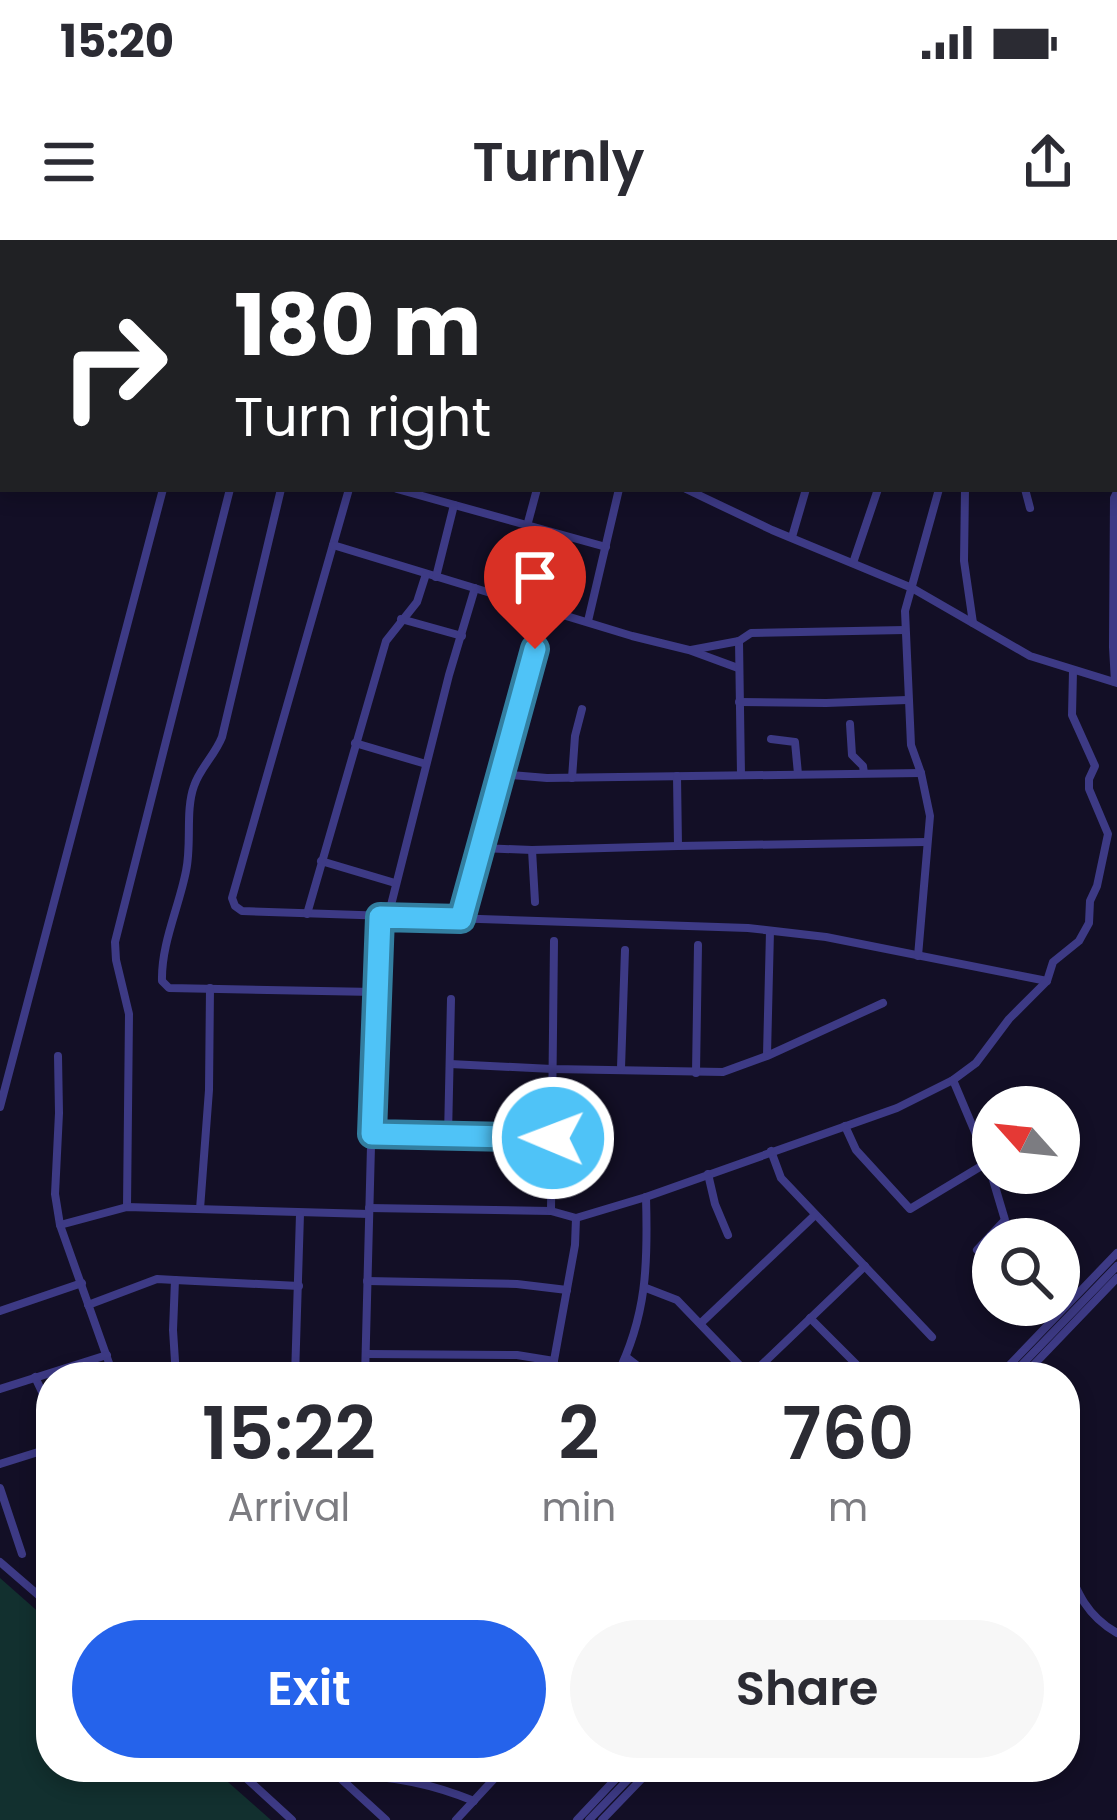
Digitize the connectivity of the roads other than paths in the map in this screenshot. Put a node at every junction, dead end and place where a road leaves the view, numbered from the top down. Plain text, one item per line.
1 (162, 492) edge
2 (229, 492) edge
3 (280, 492) edge
4 (348, 492) edge
5 (536, 492) edge
6 (618, 492) edge
7 (697, 492) edge
8 (805, 492) edge
9 (877, 492) edge
10 (938, 492) edge
11 (965, 492) edge
12 (1026, 492) edge
13 (427, 493) edge
14 (1117, 493) edge
15 (454, 505) junction
16 (1030, 508) dead end
17 (527, 526) junction
18 (792, 537) junction
19 (333, 545) junction
20 (606, 547) junction
21 (853, 563) junction
22 (431, 575) junction
23 (912, 588) junction
24 (475, 589) junction
25 (546, 610) junction
26 (401, 619) junction
27 (588, 622) junction
28 (974, 624) junction
29 (904, 630) junction
30 (462, 636) junction
31 (739, 641) junction
32 (689, 650) junction
33 (738, 668) junction
34 (1073, 671) junction
35 (1116, 683) edge
36 (907, 700) junction
37 (739, 702) junction
38 (582, 709) dead end
39 (850, 724) dead end
40 (771, 739) dead end
41 (355, 743) junction
42 (426, 764) junction
43 (864, 772) junction
44 (922, 773) junction
45 (500, 774) junction
46 (798, 774) junction
47 (741, 775) junction
48 (677, 776) junction
49 (572, 778) junction
50 (1112, 830) edge
51 (926, 842) junction
52 (678, 846) junction
53 (482, 848) junction
54 (532, 850) junction
55 (321, 861) junction
56 (394, 883) junction
57 (535, 902) dead end
58 (307, 914) junction
59 (384, 917) junction
60 (461, 919) junction
61 (770, 931) junction
62 (554, 941) dead end
63 (698, 944) dead end
64 (625, 950) dead end
65 (918, 956) junction
66 (1047, 981) junction
67 (210, 988) junction
68 (375, 992) junction
69 (451, 999) dead end
70 (883, 1004) dead end
71 (58, 1056) dead end
72 (767, 1056) junction
73 (450, 1064) junction
74 (621, 1068) junction
75 (553, 1069) junction
76 (696, 1073) junction
77 (953, 1081) junction
78 (0, 1107) edge
79 (972, 1122) edge
80 (845, 1126) junction
81 (372, 1134) junction
82 (448, 1136) junction
83 (553, 1138) junction
84 (771, 1150) junction
85 (972, 1172) edge
86 (708, 1174) junction
87 (646, 1197) junction
88 (127, 1207) junction
89 (200, 1209) junction
90 (369, 1211) junction
91 (551, 1211) junction
92 (300, 1214) junction
93 (815, 1215) junction
94 (576, 1218) junction
95 (59, 1225) junction
96 (728, 1235) dead end
97 (1117, 1253) edge
98 (865, 1266) junction
99 (1117, 1266) edge
100 (1117, 1278) edge
101 (175, 1280) junction
102 (367, 1281) junction
103 (82, 1283) junction
104 (299, 1286) junction
105 (646, 1288) junction
106 (567, 1290) junction
107 (88, 1305) junction
108 (0, 1311) edge
109 (810, 1318) junction
110 (701, 1322) junction
111 (932, 1336) dead end
112 (366, 1354) junction
113 (107, 1355) junction
114 (626, 1357) junction
115 (554, 1361) joint
116 (84, 1362) edge
117 (109, 1362) edge
118 (175, 1362) edge
119 (296, 1362) edge
120 (366, 1362) edge
121 (624, 1362) edge
122 (632, 1362) edge
123 (737, 1362) edge
124 (764, 1362) edge
125 (850, 1362) edge
126 (1012, 1362) edge
127 (1024, 1362) edge
128 (1036, 1362) edge
129 (34, 1377) joint
130 (36, 1381) edge
131 (0, 1389) edge
132 (36, 1453) edge
133 (0, 1464) edge
134 (0, 1488) edge
135 (22, 1554) dead end
136 (0, 1562) edge
137 (36, 1593) edge
138 (1080, 1601) edge
139 (1117, 1634) edge
140 (250, 1782) edge
141 (345, 1782) edge
142 (410, 1782) edge
143 (492, 1782) edge
144 (613, 1782) edge
145 (626, 1782) edge
146 (638, 1782) edge
147 (474, 1801) junction
148 (292, 1820) edge
149 (386, 1820) edge
150 (456, 1820) edge
151 (578, 1820) edge
152 (590, 1820) edge
153 (602, 1820) edge

1 - 78 street
2 - 88 street
3 - 67 street
4 - 19 street
5 - 17 street
6 - 20 street
7 - 18 street
8 - 18 street
9 - 21 street
10 - 23 street
11 - 28 street
12 - 16 street
13 - 15 street
14 - 35 street
15 - 17 street
15 - 22 street
17 - 20 street
18 - 21 street
19 - 22 street
19 - 58 street
20 - 27 street
21 - 23 street
22 - 24 street
22 - 26 street
23 - 28 street
23 - 29 street
24 - 25 street
24 - 30 street
25 - 27 street
25 - 45 street
26 - 30 street
26 - 41 street
27 - 32 street
28 - 34 street
29 - 31 street
29 - 36 street
30 - 42 street
31 - 32 street
31 - 33 street
32 - 33 street
33 - 37 street
34 - 35 street
34 - 50 street
36 - 37 street
36 - 44 street
37 - 47 street
38 - 49 street
39 - 43 street
40 - 46 street
41 - 42 street
41 - 55 street
42 - 56 street
43 - 44 street
43 - 46 street
44 - 51 street
45 - 49 street
45 - 53 street
46 - 47 street
47 - 48 street
48 - 49 street
48 - 52 street
50 - 66 street
51 - 52 street
51 - 65 street
52 - 54 street
53 - 54 street
53 - 60 street
54 - 57 street
55 - 56 street
55 - 58 street
56 - 59 street
58 - 59 street
59 - 60 street
59 - 68 street
60 - 61 street
61 - 65 street
61 - 72 street
62 - 75 street
63 - 76 street
64 - 74 street
65 - 66 street
66 - 77 street
67 - 68 street
67 - 89 street
68 - 81 street
69 - 73 street
70 - 72 street
71 - 95 street
72 - 76 street
73 - 75 street
73 - 82 street
74 - 75 street
74 - 76 street
75 - 83 street
77 - 79 street
77 - 80 street
80 - 84 street
80 - 85 street
81 - 82 street
81 - 90 street
82 - 83 street
83 - 91 street
84 - 86 street
84 - 93 street
86 - 87 street
86 - 96 street
87 - 94 street
87 - 105 street
88 - 89 street
88 - 95 street
89 - 92 street
90 - 91 street
90 - 92 street
90 - 102 street
91 - 94 street
92 - 104 street
93 - 98 street
93 - 110 street
94 - 106 street
95 - 103 street
97 - 126 street
98 - 109 street
98 - 111 street
99 - 127 street
100 - 128 street
101 - 104 street
101 - 107 street
101 - 118 street
102 - 106 street
102 - 112 street
103 - 107 street
103 - 108 street
104 - 119 street
105 - 110 street
105 - 114 street
106 - 115 street
107 - 113 street
109 - 124 street
109 - 125 street
110 - 123 street
112 - 115 street
112 - 120 street
113 - 116 street
113 - 117 street
114 - 121 street
114 - 122 street
129 - 130 street
129 - 131 street
132 - 133 street
134 - 135 street
136 - 137 street
138 - 139 street
140 - 148 street
141 - 149 street
142 - 147 street
143 - 147 street
144 - 151 street
145 - 152 street
146 - 153 street
147 - 150 street

